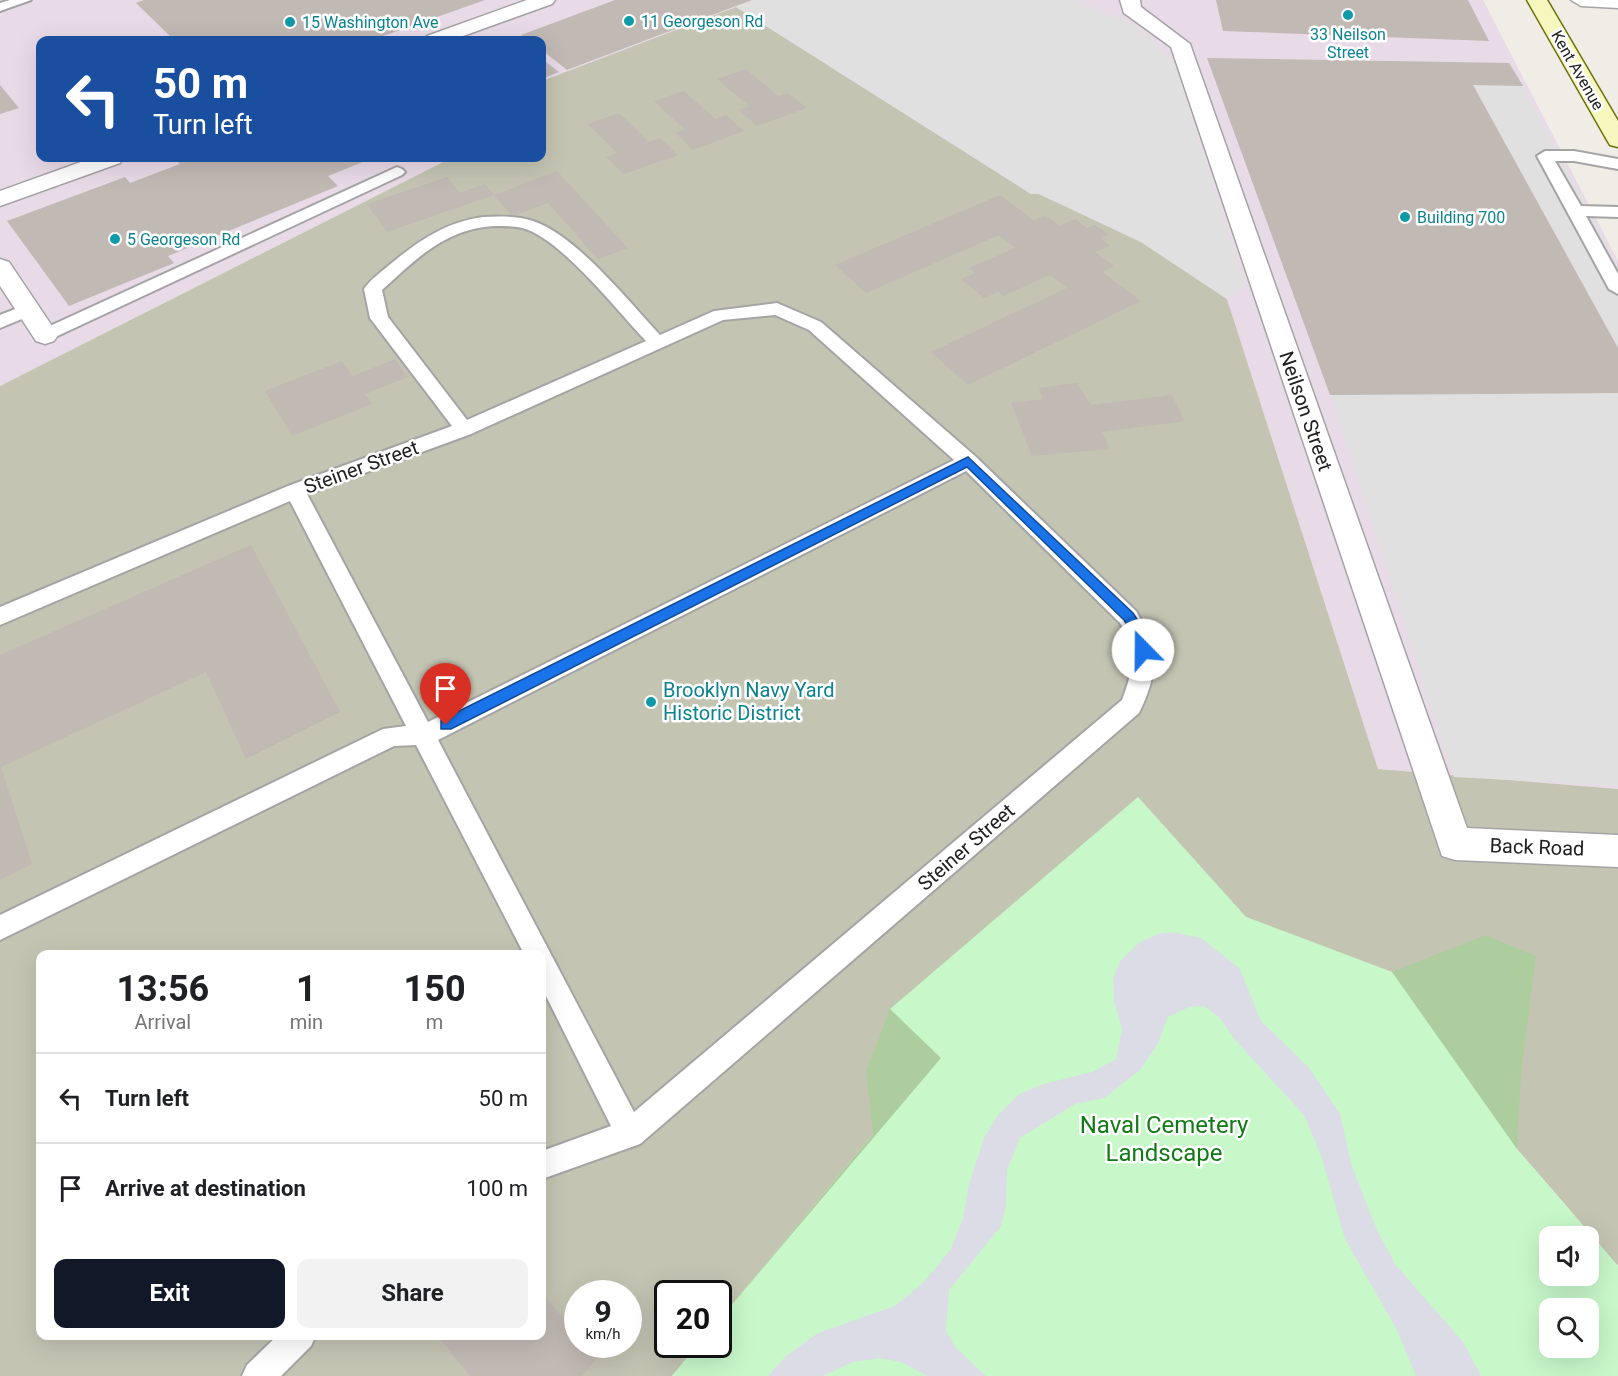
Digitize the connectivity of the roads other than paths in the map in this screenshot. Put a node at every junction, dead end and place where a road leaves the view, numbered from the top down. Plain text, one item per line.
1 (24, 0) edge
2 (545, 0) edge
3 (1130, 0) edge
4 (1537, 0) edge
5 (1561, 0) edge
6 (1581, 0) edge
7 (1618, 2) edge
8 (0, 8) edge
9 (1572, 19) dead end
10 (445, 36) edge
11 (1618, 140) edge
12 (101, 162) edge
13 (1618, 164) edge
14 (397, 172) dead end
15 (0, 199) edge
16 (1577, 211) junction
17 (1618, 212) edge
18 (0, 267) edge
19 (1618, 289) edge
20 (28, 310) junction
21 (0, 322) edge
22 (45, 335) joint
23 (657, 342) junction
24 (464, 429) junction
25 (968, 461) junction
26 (295, 491) junction
27 (0, 616) edge
28 (425, 735) junction
29 (1455, 844) joint
30 (1618, 850) edge
31 (0, 928) edge
32 (535, 950) edge
33 (546, 970) edge
34 (630, 1134) junction
35 (546, 1164) edge
36 (295, 1340) edge
37 (258, 1376) edge

1 - 8 lane
2 - 10 street
3 - 29 street, Neilson Street
4 - 11 main road, Kent Avenue
5 - 9 main road, Kent Avenue
6 - 7 street
12 - 15 street
13 - 16 lane
14 - 22 lane
16 - 17 lane
16 - 19 lane
18 - 20 street
20 - 21 lane
20 - 22 street
23 - 24 lane, Steiner Street
23 - 24 lane
23 - 25 lane, Steiner Street
24 - 26 lane, Steiner Street
25 - 28 lane
25 - 34 lane, Steiner Street
26 - 27 lane, Steiner Street
26 - 28 lane
28 - 31 lane
28 - 32 lane
29 - 30 street, Back Road
33 - 34 lane
34 - 35 lane, Steiner Street
36 - 37 lane

